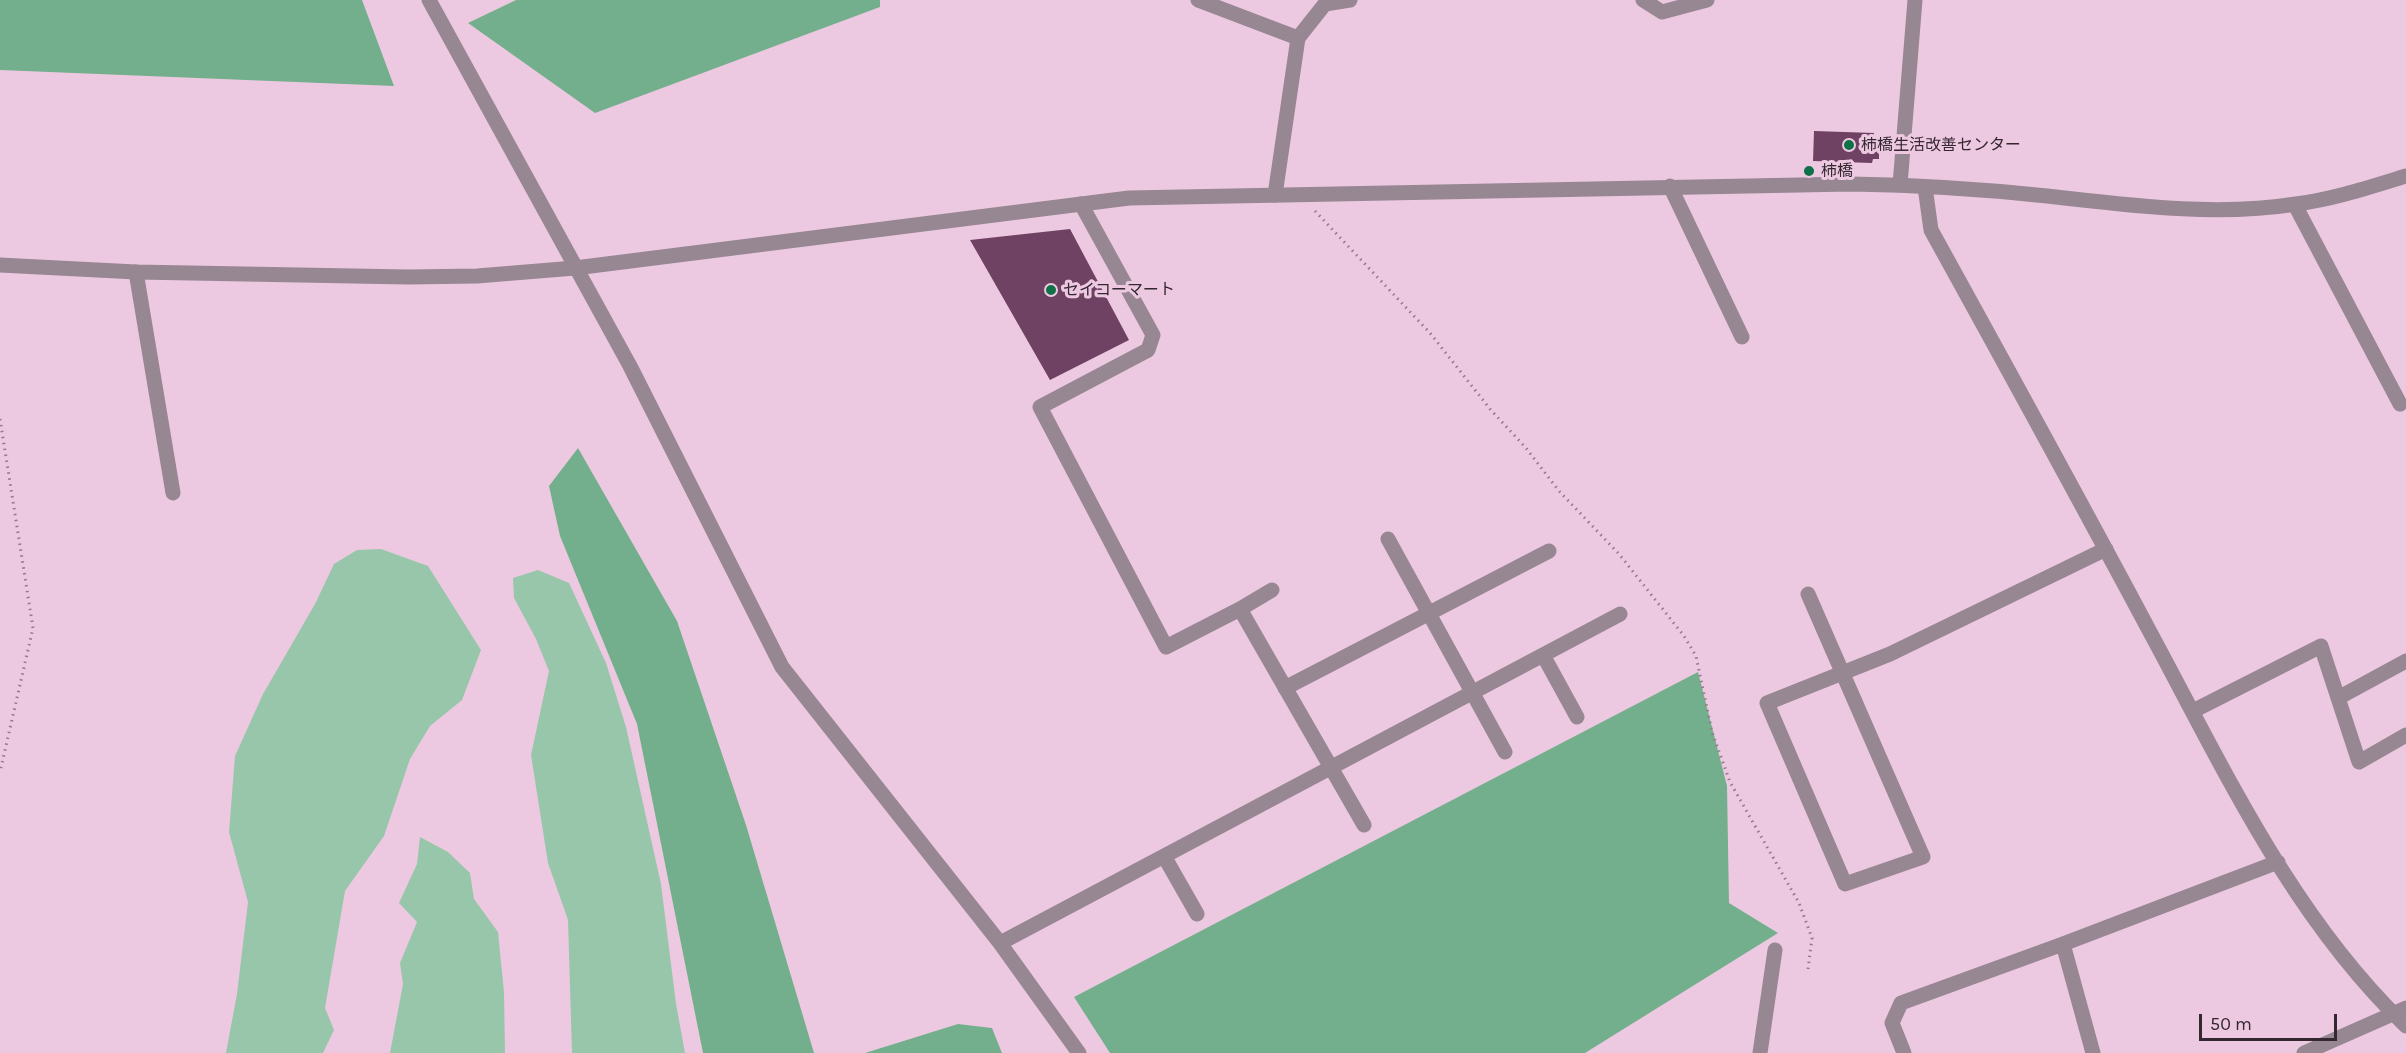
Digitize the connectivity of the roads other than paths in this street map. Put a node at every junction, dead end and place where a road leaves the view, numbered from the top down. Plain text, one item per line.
1 (429, 0) edge
2 (1198, 0) edge
3 (1350, 0) edge
4 (1643, 0) edge
5 (1707, 0) edge
6 (1915, 0) edge
7 (1326, 2) edge
8 (1298, 38) junction
9 (2406, 176) edge
10 (1900, 185) junction
11 (1670, 186) junction
12 (1925, 187) junction
13 (1275, 195) junction
14 (1081, 204) junction
15 (2295, 205) junction
16 (0, 265) edge
17 (575, 268) junction
18 (136, 272) junction
19 (1742, 337) dead end
20 (2400, 404) dead end
21 (173, 493) dead end
22 (1388, 539) dead end
23 (2106, 549) junction
24 (1549, 551) dead end
25 (1272, 590) dead end
26 (1808, 594) dead end
27 (1240, 609) junction
28 (1428, 612) junction
29 (1620, 614) dead end
30 (1543, 655) junction
31 (2406, 661) edge
32 (1844, 673) junction
33 (1285, 688) junction
34 (1473, 692) junction
35 (2338, 698) junction
36 (2193, 711) junction
37 (1577, 717) dead end
38 (2406, 735) edge
39 (1505, 752) dead end
40 (1331, 767) junction
41 (1364, 825) dead end
42 (1164, 856) junction
43 (2278, 862) junction
44 (1197, 914) dead end
45 (1000, 943) junction
46 (2063, 944) junction
47 (1775, 950) dead end
48 (2400, 1011) edge
49 (2406, 1026) edge
50 (1079, 1053) edge
51 (1760, 1053) edge
52 (1903, 1053) edge
53 (2093, 1053) edge
54 (2304, 1053) edge

1 - 17 street
2 - 8 street
3 - 7 street
4 - 5 street
6 - 10 street
7 - 8 street
8 - 13 street
9 - 15 street
10 - 11 street
10 - 12 street
11 - 13 street
11 - 19 street
12 - 15 street
12 - 23 street
13 - 14 street
14 - 17 street
14 - 27 street
15 - 20 street
16 - 18 street
17 - 18 street
17 - 45 street
18 - 21 street
22 - 28 street
23 - 32 street
23 - 36 street
24 - 28 street
25 - 27 street
26 - 32 street
27 - 33 street
28 - 33 street
28 - 34 street
29 - 30 street
30 - 34 street
30 - 37 street
31 - 35 street
32 - 32 street
33 - 40 street
34 - 39 street
34 - 40 street
35 - 36 street
35 - 38 street
36 - 43 street
40 - 41 street
40 - 42 street
42 - 44 street
42 - 45 street
43 - 46 street
43 - 48 street
45 - 50 street
46 - 52 street
46 - 53 street
47 - 51 street
48 - 49 street
48 - 54 street

